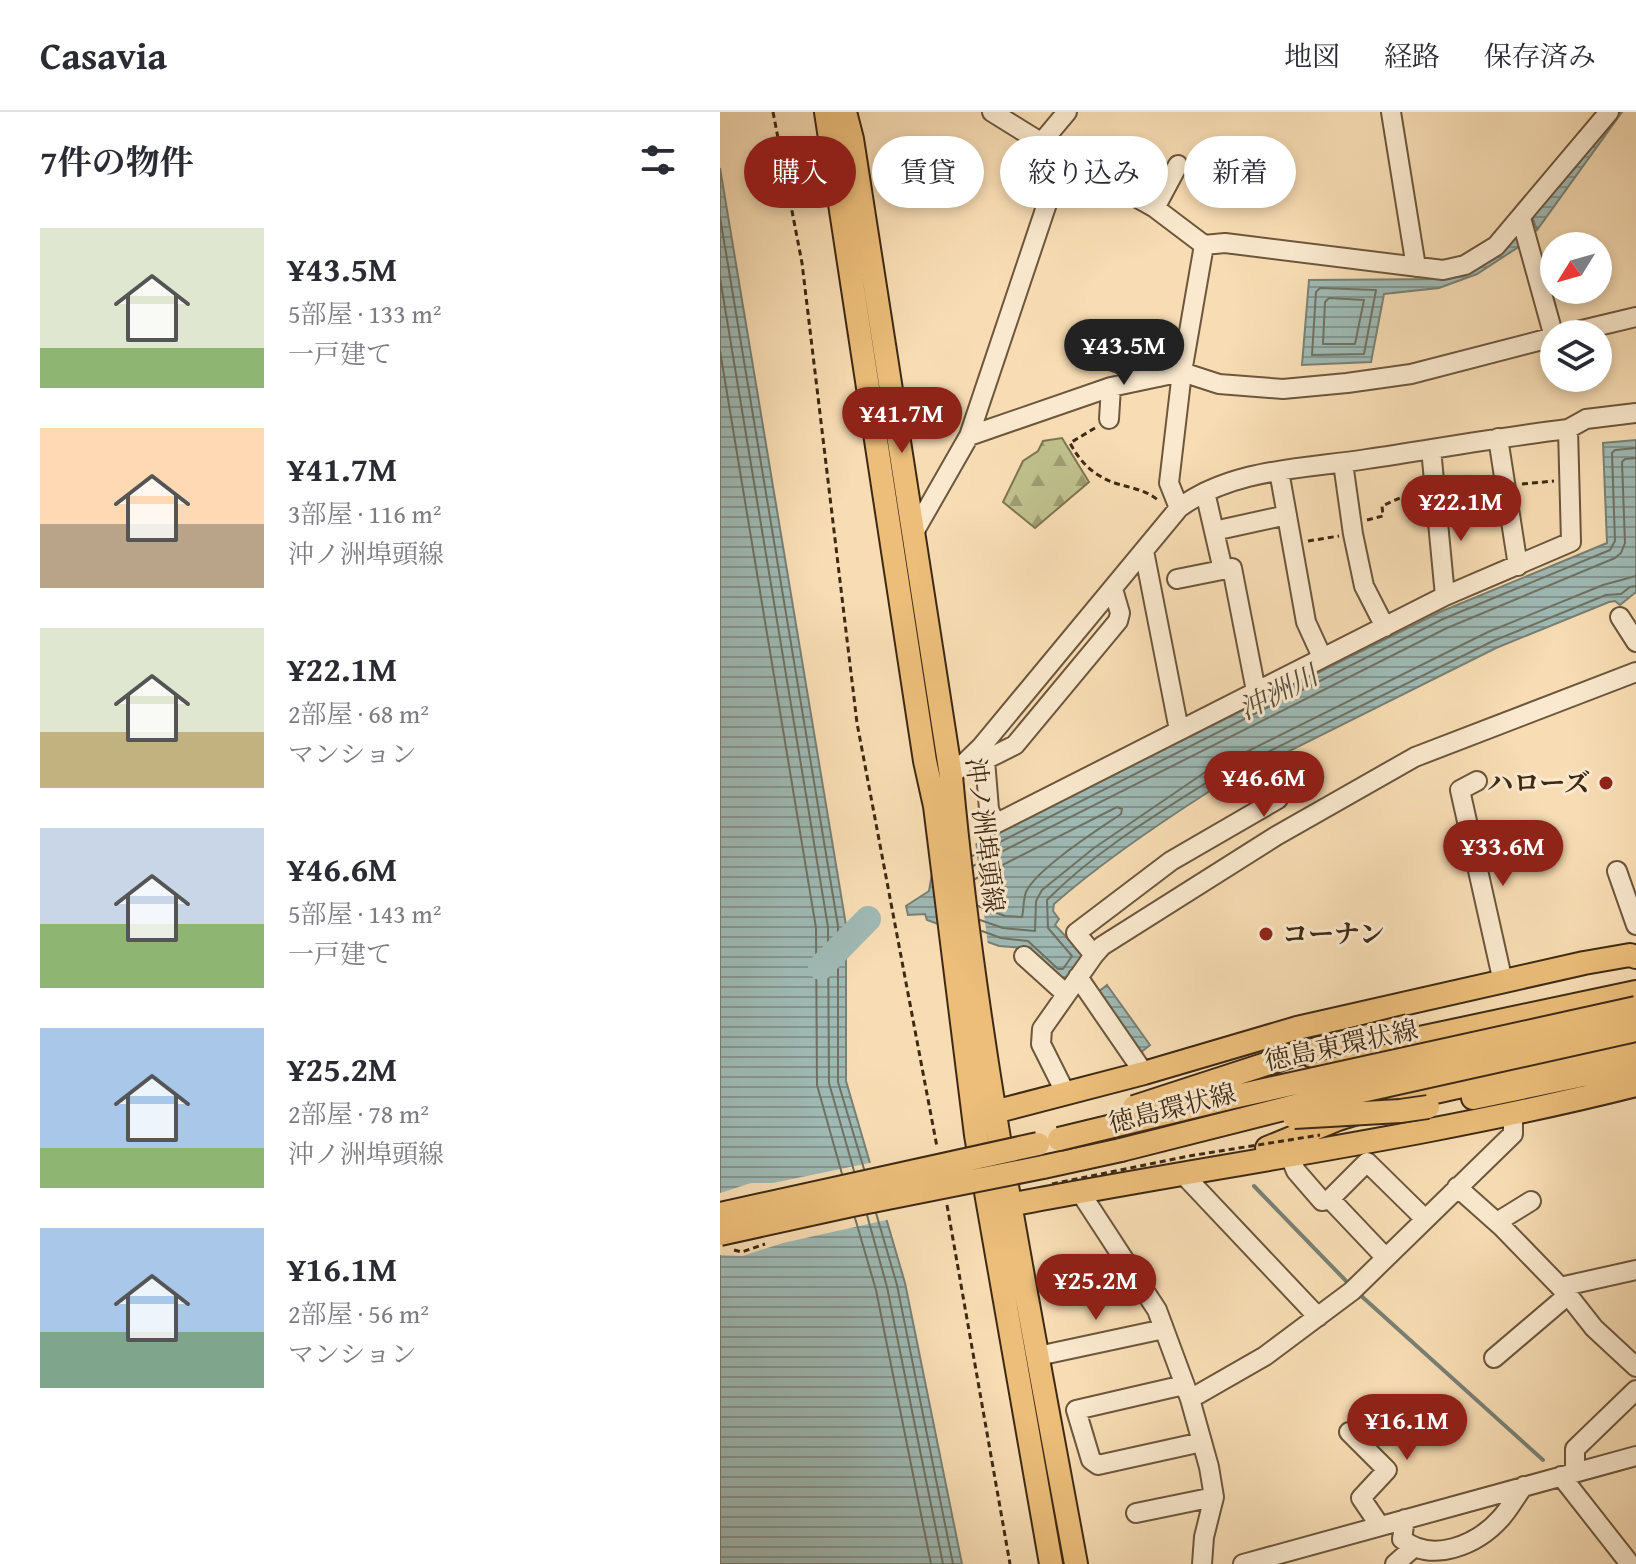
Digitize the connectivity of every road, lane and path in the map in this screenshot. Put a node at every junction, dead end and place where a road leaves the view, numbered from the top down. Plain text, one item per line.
1 (773, 112) edge
2 (826, 112) edge
3 (845, 112) edge
4 (992, 112) edge
5 (1067, 112) edge
6 (1391, 112) edge
7 (1609, 112) edge
8 (1030, 136) edge
9 (1047, 136) edge
10 (1178, 165) dead end
11 (1168, 184) edge
12 (1046, 208) edge
13 (1155, 208) edge
14 (1521, 218) junction
15 (1204, 245) junction
16 (1416, 267) junction
17 (1549, 320) edge
18 (1635, 322) edge
19 (1612, 326) edge
20 (1540, 341) edge
21 (1102, 357) dead end
22 (1182, 372) junction
23 (1160, 377) junction
24 (1111, 387) junction
25 (1636, 413) edge
26 (1109, 419) joint
27 (1568, 429) junction
28 (969, 436) junction
29 (1498, 438) junction
30 (1431, 449) junction
31 (1343, 463) junction
32 (1279, 471) junction
33 (1570, 480) junction
34 (1507, 486) junction
35 (1205, 492) junction
36 (1435, 494) junction
37 (1176, 511) junction
38 (1287, 515) junction
39 (1352, 529) junction
40 (1214, 531) junction
41 (913, 534) junction
42 (1292, 544) junction
43 (1144, 551) junction
44 (1518, 566) junction
45 (1227, 569) junction
46 (1177, 579) dead end
47 (1113, 589) junction
48 (1445, 596) junction
49 (1620, 617) dead end
50 (1385, 627) junction
51 (1636, 642) edge
52 (1322, 657) junction
53 (1636, 672) edge
54 (1256, 691) junction
55 (1179, 730) junction
56 (925, 761) junction
57 (951, 776) junction
58 (1477, 781) dead end
59 (1278, 799) dead end
60 (935, 806) junction
61 (947, 839) junction
62 (1617, 871) dead end
63 (1636, 925) edge
64 (961, 942) junction
65 (1094, 955) junction
66 (1024, 956) dead end
67 (1636, 957) edge
68 (1078, 977) junction
69 (1636, 977) edge
70 (1503, 982) junction
71 (1636, 992) edge
72 (1066, 994) junction
73 (1636, 1008) edge
74 (1636, 1030) edge
75 (1636, 1047) edge
76 (1636, 1064) edge
77 (1148, 1072) junction
78 (1636, 1085) edge
79 (1066, 1094) junction
80 (994, 1112) junction
81 (1513, 1114) junction
82 (1323, 1134) dead end
83 (976, 1135) junction
84 (1048, 1142) junction
85 (1121, 1150) junction
86 (1289, 1154) junction
87 (939, 1161) dead end
88 (1182, 1173) junction
89 (1047, 1184) dead end
90 (1457, 1187) junction
91 (1080, 1192) junction
92 (986, 1193) junction
93 (1330, 1199) junction
94 (1531, 1201) dead end
95 (1009, 1205) junction
96 (937, 1207) dead end
97 (720, 1214) edge
98 (1425, 1219) junction
99 (1497, 1222) junction
100 (722, 1242) edge
101 (767, 1242) dead end
102 (1386, 1258) junction
103 (1636, 1270) edge
104 (1564, 1291) junction
105 (1318, 1317) junction
106 (1164, 1329) junction
107 (1038, 1356) junction
108 (1494, 1358) dead end
109 (1636, 1367) edge
110 (1636, 1390) edge
111 (1187, 1392) junction
112 (1076, 1410) junction
113 (1048, 1414) junction
114 (1349, 1432) dead end
115 (1202, 1442) junction
116 (1636, 1456) edge
117 (1568, 1474) junction
118 (1524, 1486) junction
119 (1214, 1497) junction
120 (1136, 1513) dead end
121 (1405, 1519) junction
122 (1380, 1526) junction
123 (1412, 1549) junction
124 (1010, 1564) edge
125 (1051, 1564) edge
126 (1076, 1564) edge
127 (1202, 1564) edge
128 (1243, 1564) edge
129 (1395, 1564) edge
130 (1630, 1564) edge

1 - 87 path
2 - 56 main road, 沖ノ洲埠頭線
3 - 41 main road, 沖ノ洲埠頭線
4 - 8 street
5 - 9 street
6 - 16 street
7 - 14 street
10 - 11 street
12 - 28 street
13 - 15 street
14 - 16 street
14 - 17 street
15 - 16 street
15 - 22 street
18 - 19 street
20 - 22 street
21 - 23 street
22 - 23 street
22 - 37 street
23 - 24 street
24 - 26 street
24 - 28 street
25 - 27 street
26 - 37 path
27 - 29 street
27 - 33 street
28 - 41 street
29 - 30 street
29 - 34 street
30 - 31 street
30 - 36 street
31 - 32 street
31 - 39 street
32 - 35 street
32 - 38 street
33 - 34 path
33 - 44 street
34 - 36 path
34 - 44 street
35 - 37 street
35 - 40 street
36 - 39 path
36 - 48 street
37 - 43 street
38 - 40 street
38 - 42 street
39 - 42 path
39 - 50 street
40 - 45 street
41 - 57 main road, 沖ノ洲埠頭線
42 - 52 street
43 - 47 street
43 - 55 street
44 - 48 street
45 - 46 street
45 - 54 street
47 - 55 street
47 - 57 street
48 - 50 street
49 - 51 street
50 - 52 street
52 - 54 street
53 - 65 street
54 - 55 street
56 - 57 street
56 - 60 main road, 沖ノ洲埠頭線
57 - 60 street
57 - 61 main road, 沖ノ洲埠頭線
58 - 70 street
59 - 65 street
60 - 61 main road, 沖ノ洲埠頭線
61 - 64 main road, 沖ノ洲埠頭線
62 - 63 street
64 - 80 main road, 沖ノ洲埠頭線
64 - 83 main road, 沖ノ洲埠頭線
65 - 68 street
66 - 72 street
67 - 70 main road, 徳島環状線
68 - 72 street
68 - 77 street
69 - 84 main road, bridge
70 - 77 main road, 徳島環状線
71 - 77 main road
72 - 79 street
73 - 84 main road, 徳島東環状線, bridge
74 - 85 main road, 徳島環状線, bridge
75 - 88 main road
76 - 85 main road, bridge
77 - 79 main road, 徳島環状線
78 - 81 main road
79 - 80 main road, 徳島環状線
80 - 83 main road
80 - 95 main road, 沖ノ洲埠頭線
81 - 86 main road
81 - 90 street
82 - 89 path, bridge
83 - 92 main road, 沖ノ洲埠頭線
84 - 97 main road, bridge
85 - 100 main road, 徳島環状線, bridge
86 - 88 main road
86 - 93 street
88 - 91 main road
88 - 105 street
90 - 98 street
90 - 99 street
91 - 95 main road
91 - 106 street
92 - 95 main road
92 - 125 main road, 沖ノ洲埠頭線
93 - 98 street
93 - 102 street
94 - 99 street
95 - 107 main road, 沖ノ洲埠頭線
96 - 124 path
98 - 102 street
99 - 104 street
100 - 101 path, bridge
102 - 105 street
103 - 104 street
104 - 108 street
104 - 109 street
105 - 111 street
106 - 107 street
106 - 111 street
107 - 113 main road, 沖ノ洲埠頭線
110 - 117 street
111 - 112 street
111 - 115 street
112 - 113 street
112 - 115 street
113 - 126 main road, 沖ノ洲埠頭線
114 - 122 street
115 - 119 street
116 - 117 street
117 - 118 street
117 - 130 street
118 - 121 street
118 - 123 street
119 - 120 street
119 - 127 street
121 - 122 street
121 - 123 street
122 - 128 street
123 - 129 street

